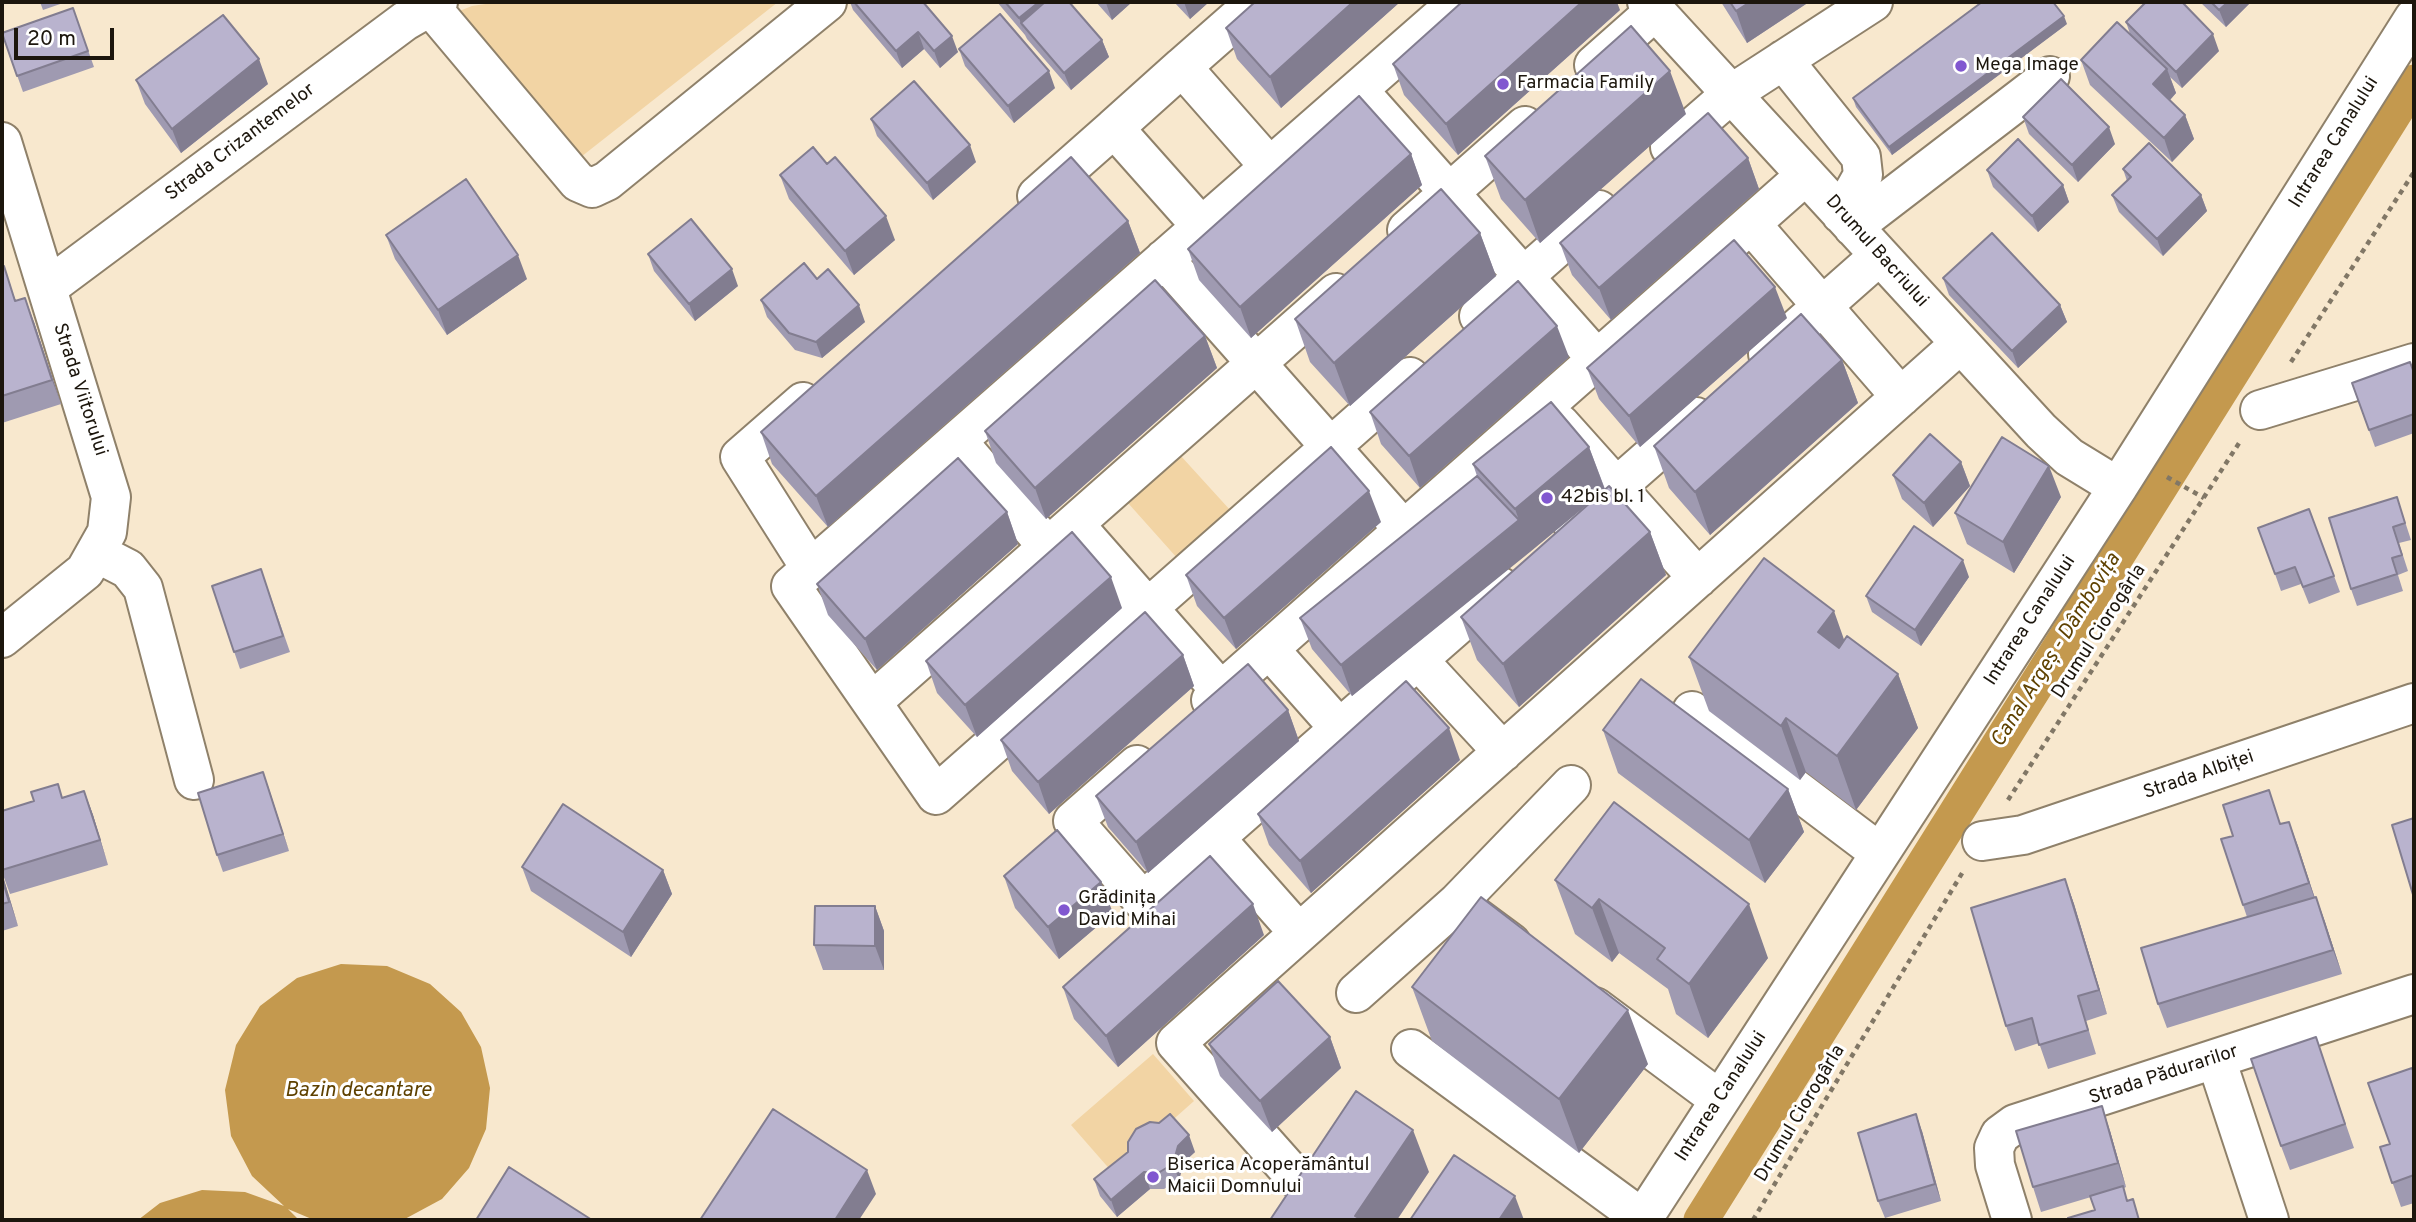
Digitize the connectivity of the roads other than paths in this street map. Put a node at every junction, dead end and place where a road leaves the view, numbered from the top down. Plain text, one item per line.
1 (827, 2) edge
2 (1256, 2) edge
3 (1458, 2) edge
4 (1873, 2) edge
5 (434, 4) edge
6 (1651, 6) edge
7 (2414, 18) edge
8 (1783, 60) junction
9 (1182, 67) junction
10 (2050, 76) dead end
11 (1358, 90) junction
12 (1731, 94) junction
13 (1114, 128) junction
14 (2, 142) edge
15 (1270, 167) junction
16 (1806, 176) junction
17 (1449, 193) junction
18 (1010, 219) edge
19 (1847, 220) junction
20 (1751, 224) junction
21 (1202, 226) junction
22 (14, 232) edge
23 (1879, 256) junction
24 (1164, 260) junction
25 (1524, 277) junction
26 (47, 288) junction
27 (1822, 305) junction
28 (1960, 344) junction
29 (1597, 359) junction
30 (1256, 363) junction
31 (2414, 363) edge
32 (834, 375) edge
33 (1901, 397) junction
34 (1544, 407) junction
35 (2260, 410) road end
36 (957, 441) junction
37 (1331, 447) junction
38 (2127, 473) junction
39 (1616, 487) junction
40 (1404, 530) junction
41 (1061, 536) junction
42 (97, 553) junction
43 (811, 569) junction
44 (1698, 578) junction
45 (1148, 608) junction
46 (2, 638) edge
47 (1269, 649) junction
48 (1418, 660) junction
49 (1221, 691) junction
50 (872, 702) junction
51 (2414, 703) edge
52 (1692, 711) edge
53 (1340, 729) junction
54 (1503, 752) junction
55 (194, 780) dead end
56 (1571, 785) dead end
57 (1215, 838) junction
58 (1982, 841) road end
59 (1880, 853) junction
60 (1457, 903) junction
61 (1299, 933) junction
62 (1533, 960) edge
63 (1566, 985) edge
64 (1356, 993) dead end
65 (2414, 994) edge
66 (1411, 1049) dead end
67 (2216, 1059) junction
68 (1720, 1100) junction
69 (1296, 1178) edge
70 (1642, 1220) edge
71 (2012, 1220) edge
72 (2269, 1220) edge

1 - 5 street
2 - 9 street
3 - 11 street
4 - 8 street
5 - 26 street, Strada Crizantemelor
6 - 12 street, Drumul Bacriului
6 - 17 street
7 - 38 street, Intrarea Canalului
8 - 12 street
8 - 19 street
9 - 13 street
9 - 15 street
10 - 19 street
11 - 15 street
11 - 17 street
12 - 16 street, Drumul Bacriului
12 - 25 street
13 - 18 street
13 - 21 street
14 - 22 street, Strada Viitorului
15 - 21 street
16 - 19 street, Drumul Bacriului
16 - 20 street
17 - 25 street
17 - 30 street
19 - 23 street, Drumul Bacriului
20 - 27 street
20 - 29 street
21 - 24 street
22 - 26 street, Strada Viitorului
23 - 27 street
23 - 28 street, Drumul Bacriului
24 - 30 street
24 - 36 street
25 - 29 street
25 - 37 street
26 - 42 street, Strada Viitorului
27 - 33 street
27 - 39 street
28 - 33 street
28 - 38 street, Drumul Bacriului
29 - 34 street
30 - 37 street
30 - 41 street
31 - 35 street
32 - 43 street
33 - 44 street
34 - 39 street
34 - 40 street
36 - 41 street
36 - 43 street
37 - 40 street
37 - 45 street
38 - 59 street, Intrarea Canalului
39 - 44 street
39 - 48 street
40 - 47 street
41 - 45 street
41 - 50 street
42 - 46 street
42 - 55 street
43 - 50 street
44 - 54 street
45 - 49 street
45 - 50 street
47 - 49 street
47 - 53 street
48 - 53 street
48 - 54 street
49 - 57 street
51 - 58 street, Strada Albiței
52 - 59 street
53 - 57 street
54 - 61 street
56 - 60 street
57 - 61 street
59 - 68 street, Intrarea Canalului
60 - 62 street
60 - 64 street
61 - 69 street
63 - 68 street
65 - 67 street, Strada Pădurarilor
66 - 70 street
67 - 71 street, Strada Pădurarilor
67 - 72 street
68 - 70 street, Intrarea Canalului

